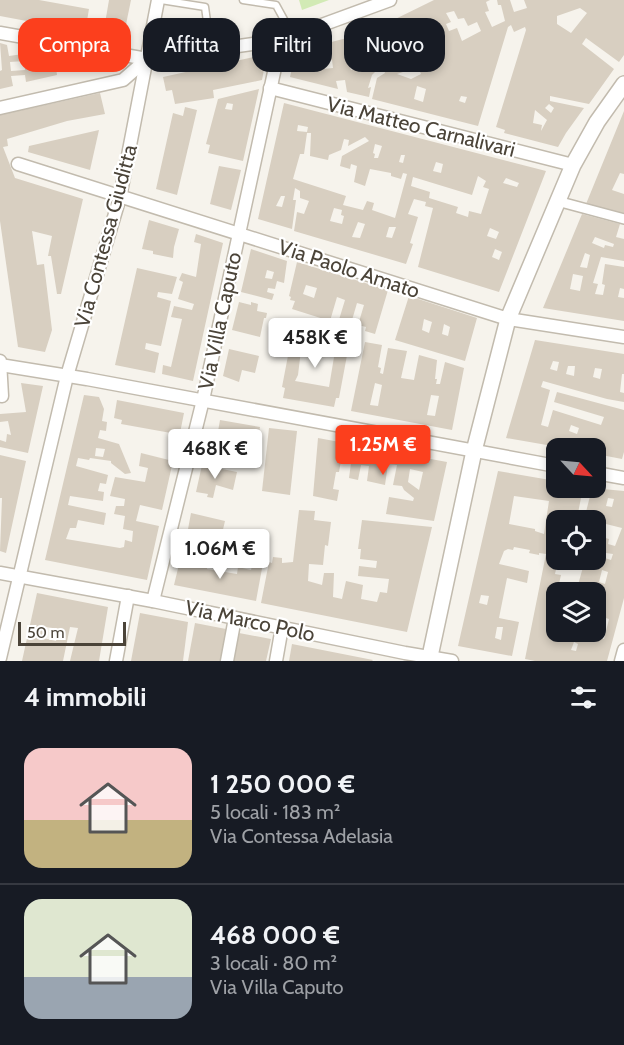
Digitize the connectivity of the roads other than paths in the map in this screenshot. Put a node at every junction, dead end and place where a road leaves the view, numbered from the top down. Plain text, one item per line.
1 (160, 0) edge
2 (243, 0) edge
3 (390, 0) edge
4 (156, 18) edge
5 (207, 18) edge
6 (280, 18) edge
7 (332, 21) edge
8 (0, 33) edge
9 (143, 59) edge
10 (143, 63) edge
11 (145, 72) edge
12 (275, 72) edge
13 (624, 84) edge
14 (270, 88) junction
15 (0, 108) edge
16 (18, 164) dead end
17 (573, 165) junction
18 (120, 197) junction
19 (557, 201) junction
20 (624, 219) edge
21 (238, 233) junction
22 (508, 319) junction
23 (624, 337) edge
24 (0, 364) edge
25 (67, 376) junction
26 (2, 396) dead end
27 (204, 400) junction
28 (474, 451) junction
29 (546, 464) edge
30 (606, 475) edge
31 (624, 478) edge
32 (0, 573) edge
33 (19, 577) junction
34 (128, 596) junction
35 (153, 600) junction
36 (236, 618) junction
37 (282, 627) junction
38 (624, 650) edge
39 (0, 658) edge
40 (429, 659) edge
41 (116, 661) edge
42 (228, 661) edge
43 (276, 661) edge
44 (452, 661) edge
45 (621, 661) edge

1 - 4 street, Via Contessa Giuditta
1 - 5 lane
2 - 6 lane
3 - 7 street
8 - 9 street
10 - 15 street
11 - 18 street, Via Contessa Giuditta
12 - 14 street, Via Villa Caputo
13 - 17 street
14 - 17 street, Via Matteo Carnalivari
14 - 21 street, Via Villa Caputo
16 - 18 street, Via Paolo Amato
17 - 19 street
18 - 21 street, Via Paolo Amato
18 - 25 street, Via Contessa Giuditta
19 - 20 street
19 - 22 street
21 - 22 street, Via Paolo Amato
21 - 27 street, Via Villa Caputo
22 - 23 street, Via Paolo Amato
22 - 28 street
24 - 25 street
24 - 26 street
25 - 27 street
25 - 33 street, Via Contessa Giuditta
27 - 28 street
27 - 35 street, Via Villa Caputo
28 - 29 street
28 - 40 street
30 - 31 street
32 - 33 street, Via Marco Polo
33 - 34 street, Via Marco Polo
33 - 39 street, Via Contessa Giuditta
34 - 35 street, Via Marco Polo
34 - 41 street
35 - 36 street, Via Marco Polo
36 - 37 street, Via Marco Polo
36 - 42 street
37 - 40 street, Via Marco Polo
37 - 43 street
38 - 45 street
40 - 44 street, Via Marco Polo

